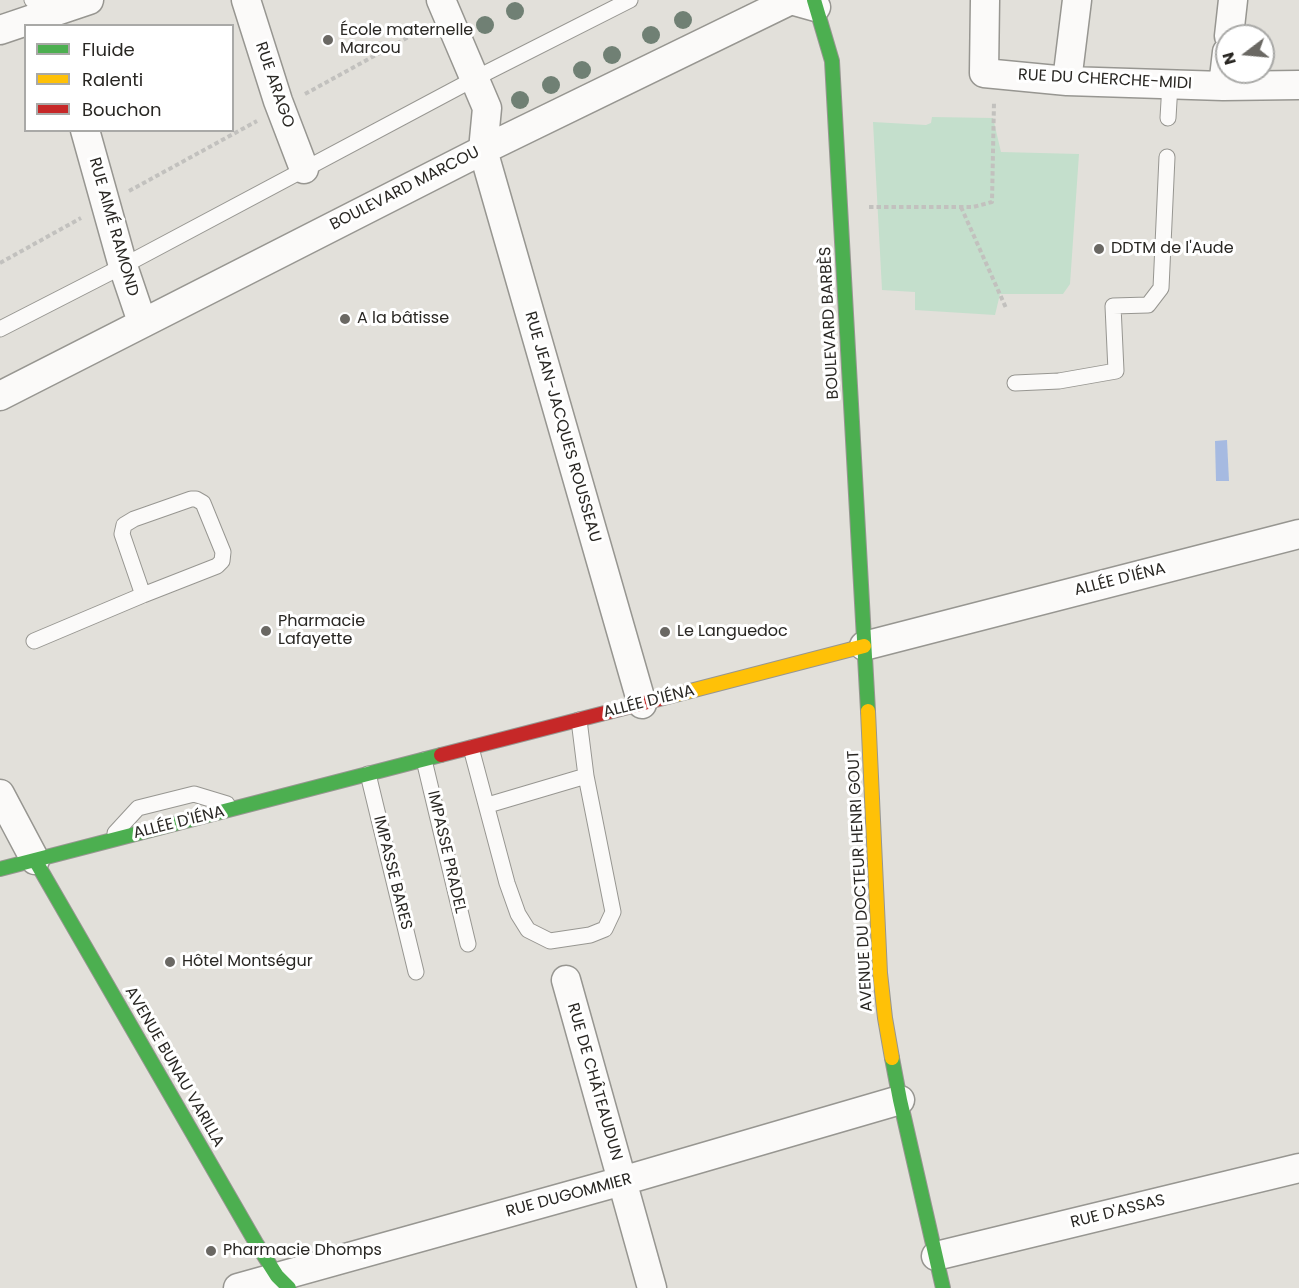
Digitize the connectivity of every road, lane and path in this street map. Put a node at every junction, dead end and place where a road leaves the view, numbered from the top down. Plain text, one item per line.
1 (89, 0) edge
2 (246, 0) edge
3 (630, 0) edge
4 (985, 0) edge
5 (1077, 0) edge
6 (1233, 0) edge
7 (803, 2) edge
8 (444, 8) edge
9 (47, 9) edge
10 (1230, 24) edge
11 (0, 30) edge
12 (996, 74) junction
13 (474, 79) junction
14 (1067, 81) junction
15 (1170, 84) junction
16 (1299, 85) edge
17 (1223, 86) joint
18 (281, 107) junction
19 (1168, 118) dead end
20 (86, 132) edge
21 (483, 150) junction
22 (1167, 157) dead end
23 (304, 169) junction
24 (105, 205) junction
25 (841, 207) junction
26 (961, 207) junction
27 (0, 263) edge
28 (123, 266) junction
29 (1006, 308) dead end
30 (142, 322) junction
31 (0, 329) edge
32 (1015, 382) dead end
33 (0, 396) edge
34 (1299, 534) edge
35 (143, 595) junction
36 (34, 641) dead end
37 (864, 646) junction
38 (642, 704) junction
39 (579, 720) junction
40 (471, 748) junction
41 (424, 760) junction
42 (368, 774) junction
43 (586, 776) junction
44 (0, 794) edge
45 (488, 805) junction
46 (241, 807) junction
47 (107, 842) junction
48 (35, 860) junction
49 (0, 869) edge
50 (468, 944) dead end
51 (416, 972) dead end
52 (566, 980) dead end
53 (900, 1100) junction
54 (1299, 1168) edge
55 (622, 1182) junction
56 (936, 1256) junction
57 (283, 1282) edge
58 (237, 1288) edge
59 (652, 1288) edge
60 (943, 1288) edge

1 - 9 street
2 - 18 street, RUE ARAGO
3 - 13 lane
4 - 12 street, RUE DU CHERCHE-MIDI
5 - 14 street
6 - 10 street
7 - 21 street, BOULEVARD MARCOU
7 - 25 main road, BOULEVARD BARBÈS
8 - 13 street
8 - 18 path
9 - 11 street
12 - 14 street, RUE DU CHERCHE-MIDI
12 - 26 path
13 - 21 street
13 - 23 lane
14 - 15 street, RUE DU CHERCHE-MIDI
15 - 17 street, RUE DU CHERCHE-MIDI
15 - 19 lane
16 - 17 street, RUE DU CHERCHE-MIDI
18 - 23 street, RUE ARAGO
18 - 24 path
20 - 24 street, RUE AIMÉ RAMOND
21 - 30 street, BOULEVARD MARCOU
21 - 38 street, RUE JEAN-JACQUES ROUSSEAU
22 - 32 lane
23 - 28 lane
24 - 27 path
24 - 28 street, RUE AIMÉ RAMOND
25 - 26 path
25 - 37 main road, BOULEVARD BARBÈS
26 - 29 path
28 - 30 street, RUE AIMÉ RAMOND
28 - 31 lane
30 - 33 street, BOULEVARD MARCOU
34 - 37 street, ALLÉE D'IÉNA
35 - 35 lane
35 - 36 lane
37 - 38 main road, ALLÉE D'IÉNA
37 - 53 main road, AVENUE DU DOCTEUR HENRI GOUT
38 - 39 main road, ALLÉE D'IÉNA
39 - 40 main road, ALLÉE D'IÉNA
39 - 43 lane
40 - 41 main road, ALLÉE D'IÉNA
40 - 45 lane
41 - 42 main road, ALLÉE D'IÉNA
41 - 50 lane, IMPASSE PRADEL
42 - 46 main road, ALLÉE D'IÉNA
42 - 51 lane, IMPASSE BARES
43 - 45 lane
43 - 45 lane
44 - 48 street
46 - 47 main road, ALLÉE D'IÉNA
46 - 47 lane
47 - 48 main road, ALLÉE D'IÉNA
48 - 49 main road, ALLÉE D'IÉNA
48 - 57 main road, AVENUE BUNAU VARILLA
52 - 55 street, RUE DE CHÂTEAUDUN
53 - 55 street, RUE DUGOMMIER
53 - 56 main road, AVENUE DU DOCTEUR HENRI GOUT
54 - 56 street, RUE D'ASSAS
55 - 57 street, RUE DUGOMMIER
55 - 59 street, RUE DE CHÂTEAUDUN
56 - 60 main road, AVENUE DU DOCTEUR HENRI GOUT
57 - 58 street, RUE DUGOMMIER

